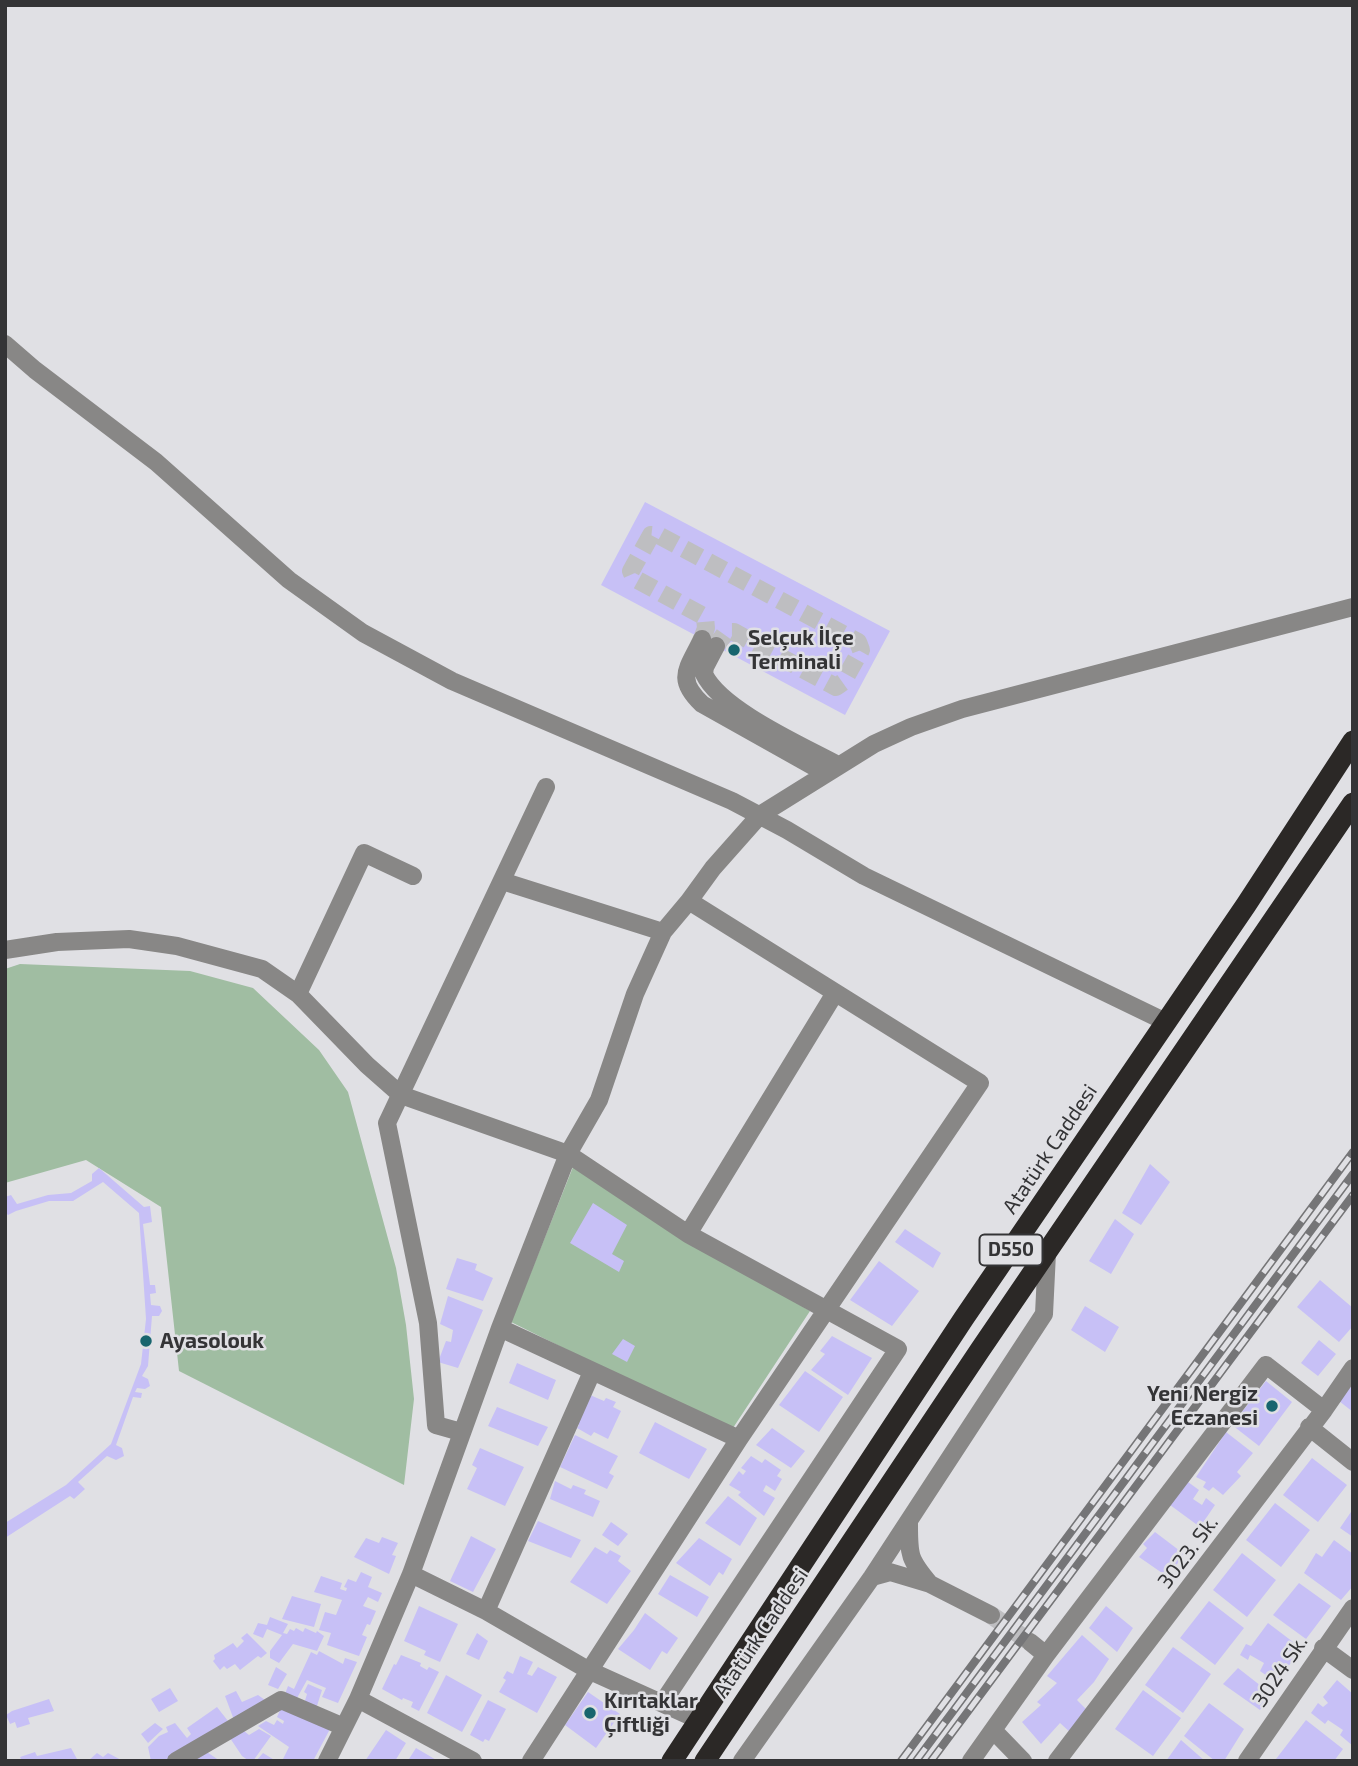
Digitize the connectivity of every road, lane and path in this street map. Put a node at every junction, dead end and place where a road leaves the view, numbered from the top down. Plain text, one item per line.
1 (5, 344) edge
2 (1353, 607) edge
3 (709, 643) tunnel mouth
4 (1353, 741) edge
5 (832, 769) junction
6 (546, 787) dead end
7 (1353, 803) edge
8 (760, 815) junction
9 (413, 876) dead end
10 (502, 881) junction
11 (689, 901) junction
12 (663, 932) junction
13 (5, 950) edge
14 (298, 993) junction
15 (835, 993) junction
16 (1166, 1022) junction
17 (401, 1095) junction
18 (568, 1154) junction
19 (688, 1234) junction
20 (1046, 1253) junction
21 (825, 1310) junction
22 (499, 1328) junction
23 (1353, 1368) edge
24 (592, 1372) junction
25 (1324, 1410) junction
26 (1309, 1427) junction
27 (461, 1432) junction
28 (739, 1439) junction
29 (1353, 1462) edge
30 (909, 1521) junction
31 (411, 1574) junction
32 (872, 1577) junction
33 (930, 1584) junction
34 (1353, 1608) edge
35 (486, 1611) junction
36 (991, 1615) tunnel mouth
37 (1030, 1642) tunnel mouth
38 (1323, 1648) junction
39 (1046, 1655) junction
40 (588, 1670) junction
41 (1353, 1670) edge
42 (358, 1699) junction
43 (663, 1702) junction
44 (699, 1720) junction
45 (344, 1727) junction
46 (993, 1730) junction
47 (176, 1761) edge
48 (327, 1761) edge
49 (472, 1761) edge
50 (531, 1761) edge
51 (672, 1761) edge
52 (705, 1761) edge
53 (742, 1761) edge
54 (971, 1761) edge
55 (1023, 1761) edge
56 (1057, 1761) edge
57 (1247, 1761) edge

1 - 8 street
2 - 5 street
3 - 5 street
4 - 16 highway, Atatürk Caddesi / D550
5 - 8 street
6 - 10 street
7 - 20 highway, Atatürk Caddesi / D550
8 - 11 street
8 - 16 street
9 - 14 street
10 - 12 street
10 - 17 street
11 - 12 street
11 - 15 street
12 - 18 street
13 - 14 street
14 - 17 street
15 - 19 street
15 - 21 street
16 - 44 highway, Atatürk Caddesi / D550
17 - 18 street
17 - 27 street
18 - 19 street
18 - 22 street
19 - 21 street
20 - 30 street
20 - 52 highway, Atatürk Caddesi / D550
21 - 28 street
21 - 43 street
22 - 24 street
22 - 27 street
23 - 25 street, 3023. Sk.
24 - 28 street
24 - 35 street
25 - 26 street, 3023. Sk.
25 - 39 street
26 - 29 street
26 - 56 street, 3023. Sk.
27 - 31 street
28 - 40 street
30 - 32 street
30 - 33 street
31 - 35 street
31 - 42 street
32 - 33 street
32 - 53 street
33 - 36 street
34 - 38 street, 3024 Sk.
35 - 40 street
37 - 39 street
38 - 41 street
38 - 57 street, 3024 Sk.
39 - 46 street
40 - 43 street
40 - 50 street
42 - 45 street
42 - 49 street
43 - 44 street
44 - 51 highway, Atatürk Caddesi / D550
45 - 47 street
45 - 48 street
46 - 54 street
46 - 55 street

